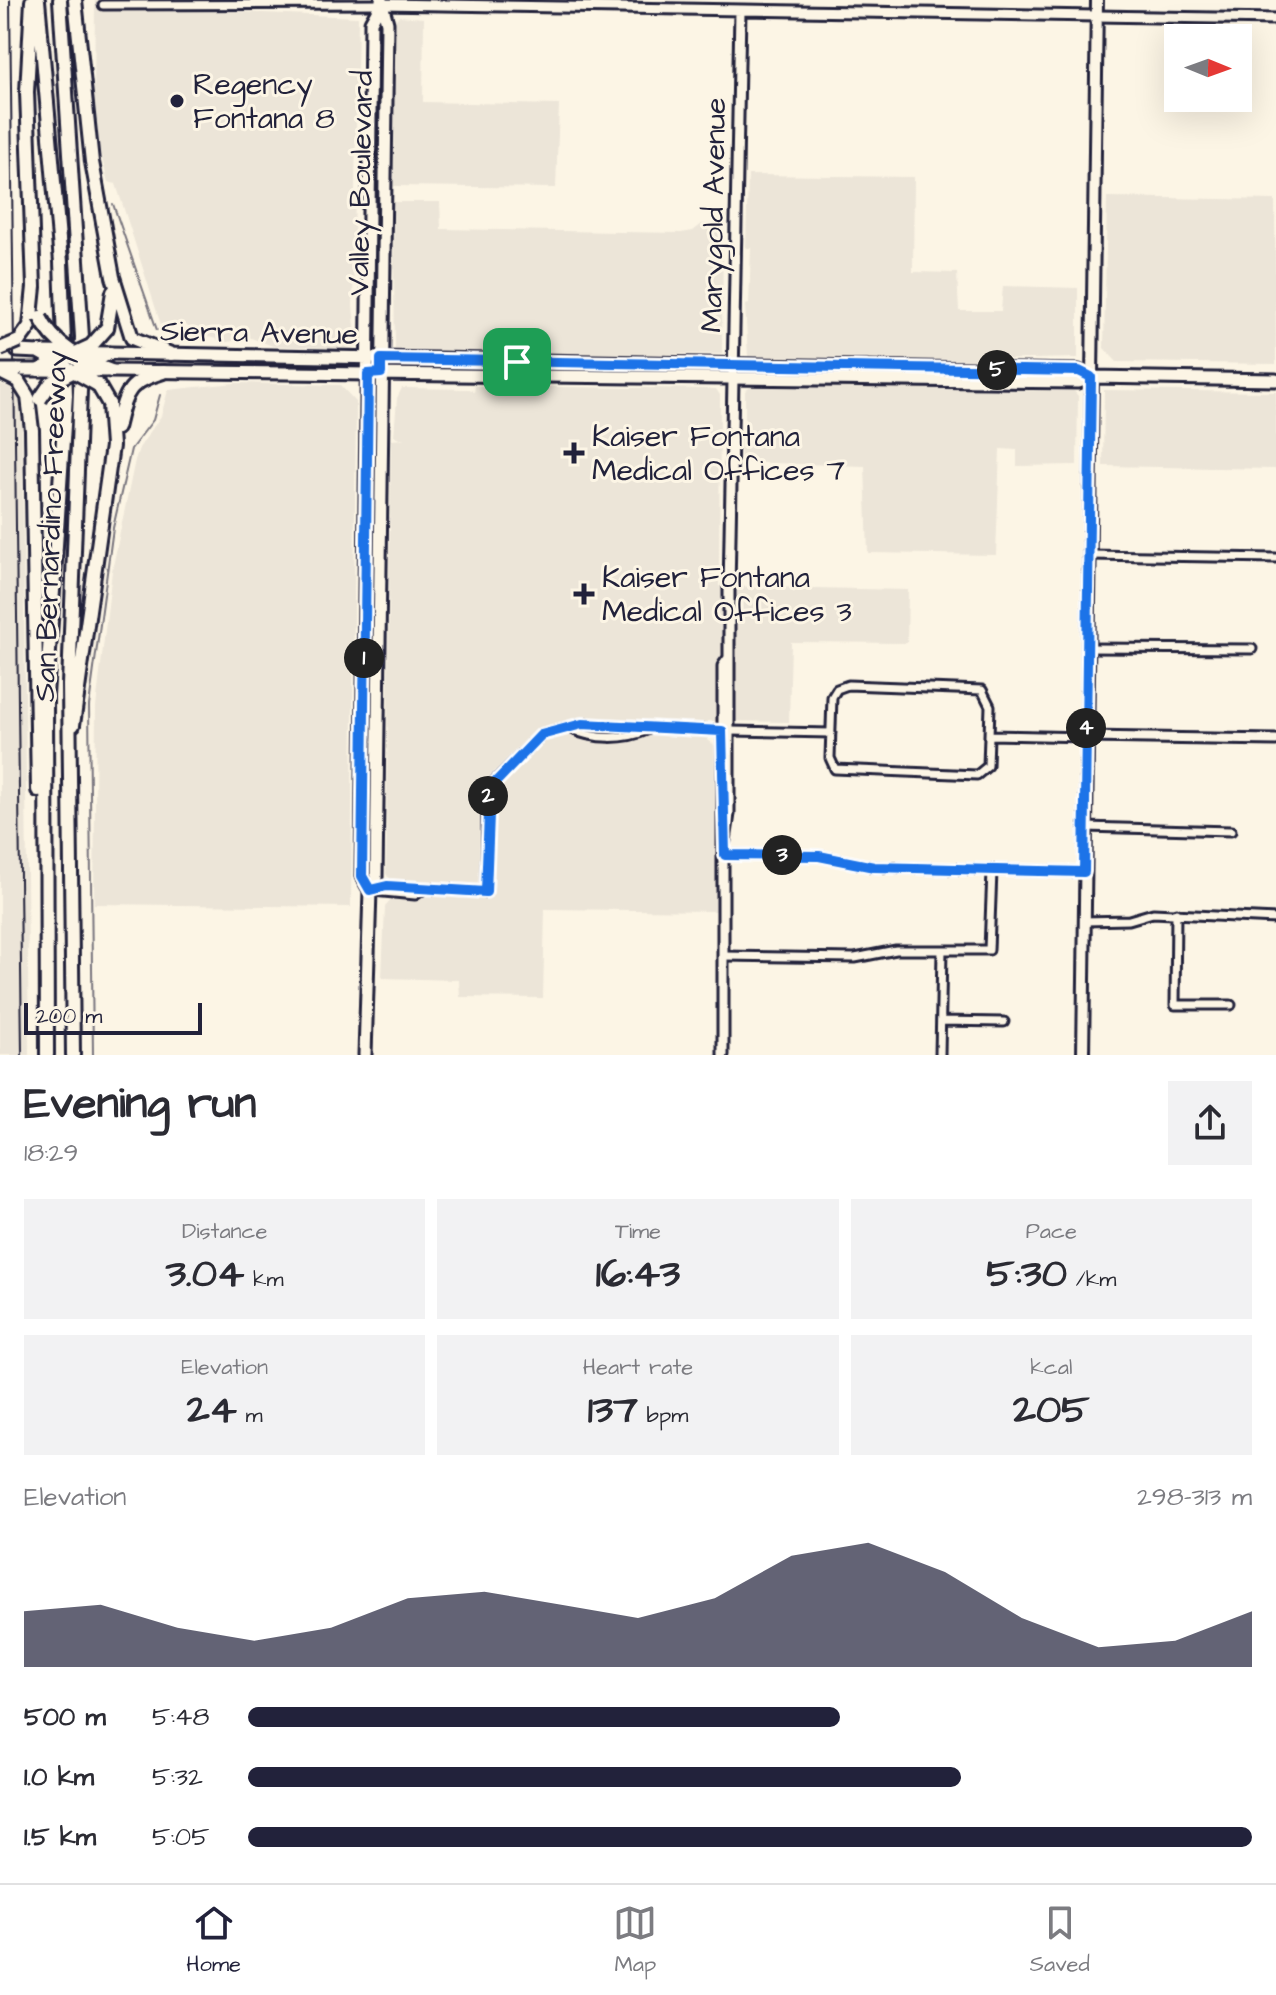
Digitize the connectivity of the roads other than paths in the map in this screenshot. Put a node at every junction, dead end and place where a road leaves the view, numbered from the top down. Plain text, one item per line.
1 (35, 0) edge
2 (60, 0) edge
3 (75, 0) edge
4 (777, 0) edge
5 (1097, 0) edge
6 (381, 2) edge
7 (103, 5) dead end
8 (740, 11) junction
9 (776, 12) junction
10 (1096, 17) junction
11 (1276, 19) edge
12 (113, 277) junction
13 (34, 287) junction
14 (18, 346) junction
15 (0, 350) edge
16 (39, 352) junction
17 (74, 353) junction
18 (110, 353) junction
19 (171, 354) junction
20 (375, 359) junction
21 (58, 361) junction
22 (88, 362) junction
23 (955, 369) junction
24 (39, 370) junction
25 (74, 370) junction
26 (0, 371) edge
27 (111, 371) junction
28 (163, 372) junction
29 (734, 372) junction
30 (374, 374) junction
31 (17, 376) junction
32 (1091, 377) junction
33 (891, 380) junction
34 (1276, 380) edge
35 (32, 430) junction
36 (112, 446) junction
37 (1089, 555) junction
38 (1276, 558) edge
39 (1088, 648) junction
40 (1252, 649) dead end
41 (364, 675) junction
42 (379, 723) junction
43 (617, 725) junction
44 (572, 729) junction
45 (647, 730) junction
46 (726, 731) junction
47 (831, 733) junction
48 (989, 735) junction
49 (595, 736) junction
50 (1086, 737) junction
51 (68, 739) junction
52 (1276, 740) edge
53 (1085, 827) junction
54 (1231, 831) dead end
55 (725, 841) junction
56 (725, 855) junction
57 (992, 871) junction
58 (1084, 872) junction
59 (45, 877) junction
60 (370, 890) junction
61 (1176, 913) junction
62 (1276, 919) edge
63 (1084, 921) junction
64 (942, 950) junction
65 (724, 956) junction
66 (1231, 1005) dead end
67 (941, 1021) junction
68 (1004, 1022) dead end
69 (47, 1055) edge
70 (73, 1055) edge
71 (365, 1055) edge
72 (723, 1055) edge
73 (940, 1055) edge
74 (1083, 1055) edge

1 - 13 highway
1 - 59 highway, San Bernardino Freeway
2 - 51 highway, San Bernardino Freeway
3 - 12 highway
4 - 9 street
5 - 10 main road
6 - 7 street
6 - 8 street
6 - 20 main road, Valley Boulevard
8 - 9 street
8 - 29 street, Marygold Avenue
9 - 10 street
10 - 11 street
10 - 32 main road
12 - 17 highway, bridge
12 - 19 highway
13 - 14 highway
13 - 17 highway, bridge
14 - 15 highway, bridge
14 - 16 main road, Sierra Avenue
16 - 17 main road, Sierra Avenue, bridge
16 - 21 highway, bridge
17 - 18 main road, Sierra Avenue, bridge
17 - 21 highway, bridge
17 - 22 highway, bridge
18 - 19 main road, Sierra Avenue
18 - 22 highway, bridge
19 - 20 main road, Sierra Avenue
20 - 29 main road, Sierra Avenue
20 - 30 main road, Valley Boulevard
21 - 24 highway, bridge
21 - 25 highway, bridge
22 - 25 highway, bridge
22 - 27 highway, bridge
23 - 29 main road, Sierra Avenue
23 - 32 main road, Sierra Avenue
23 - 33 main road
24 - 25 main road, Sierra Avenue, bridge
24 - 31 main road, Sierra Avenue
25 - 27 main road, Sierra Avenue, bridge
25 - 35 highway, bridge
25 - 36 highway, bridge
26 - 31 highway, bridge
27 - 28 main road, Sierra Avenue
28 - 30 main road, Sierra Avenue
28 - 36 highway
29 - 30 main road, Sierra Avenue
29 - 33 main road, Sierra Avenue
29 - 46 street, Marygold Avenue
30 - 41 main road, Valley Boulevard
30 - 42 main road, Valley Boulevard
31 - 35 highway
32 - 33 main road, Sierra Avenue
32 - 34 main road, Sierra Avenue
32 - 37 main road
35 - 59 highway
36 - 51 highway
37 - 38 street
37 - 39 main road
39 - 40 street
39 - 50 main road
41 - 42 main road
41 - 60 main road, Valley Boulevard
42 - 60 main road, Valley Boulevard
43 - 44 street
43 - 45 street
43 - 49 street
44 - 49 street
44 - 60 street
45 - 46 street
45 - 49 street
46 - 47 street
46 - 55 street
46 - 55 street
47 - 48 street
47 - 48 street
48 - 50 street
50 - 52 street
50 - 53 main road
51 - 70 highway, San Bernardino Freeway
53 - 54 street
53 - 58 main road
55 - 56 street
56 - 57 street
56 - 65 street
57 - 58 street
57 - 64 street
58 - 63 main road
59 - 69 highway, San Bernardino Freeway
60 - 71 main road, Valley Boulevard
61 - 62 street
61 - 63 street
61 - 66 street
63 - 74 main road
64 - 65 street
64 - 67 street
65 - 72 street
67 - 68 street
67 - 73 street

